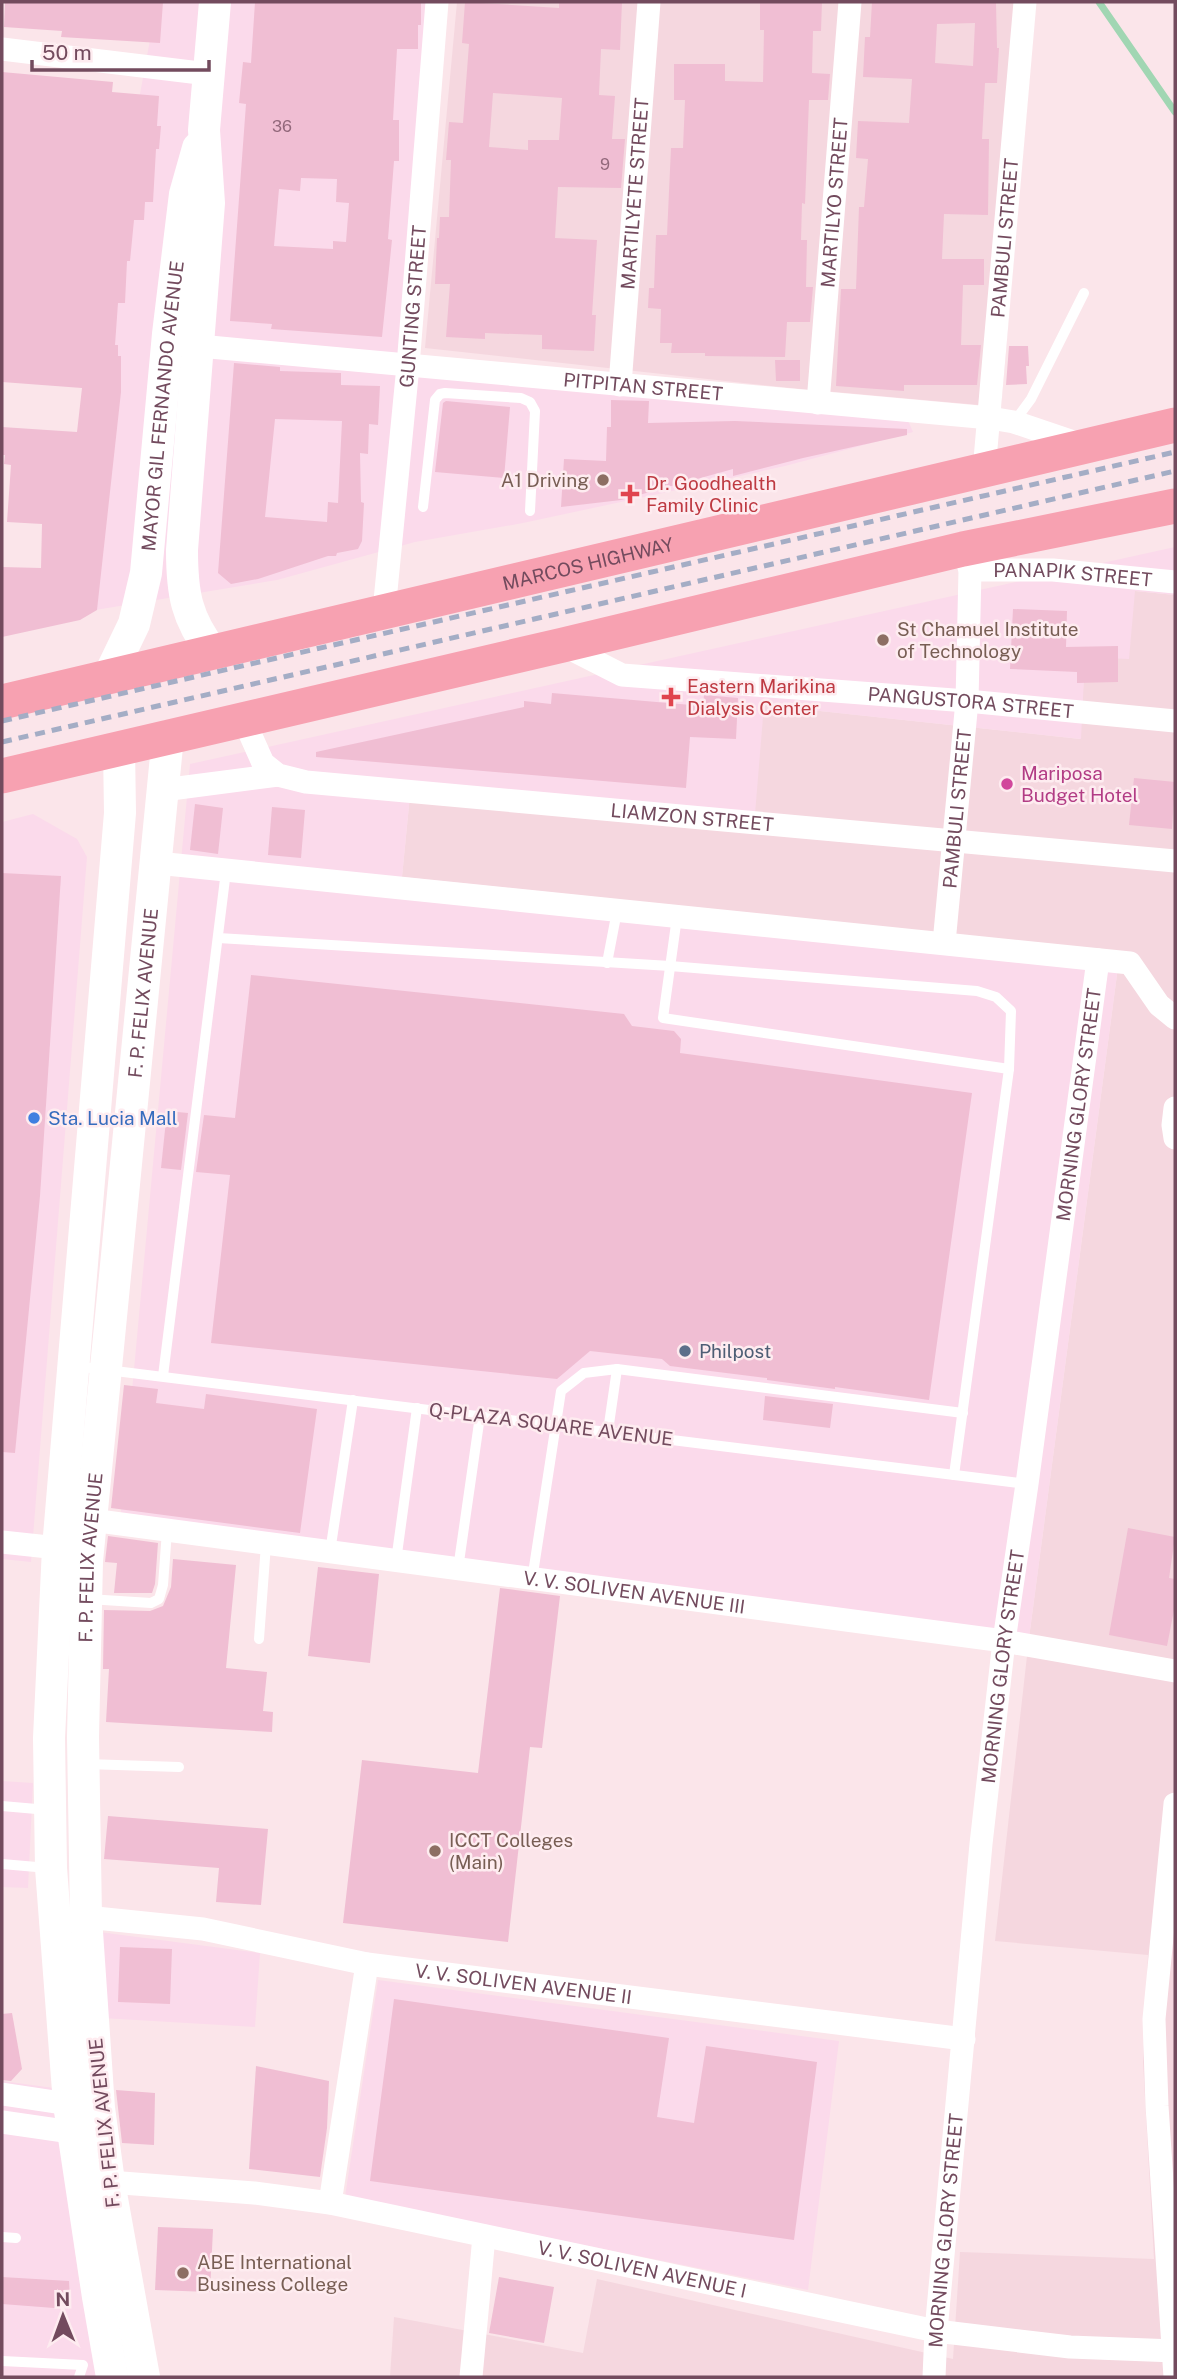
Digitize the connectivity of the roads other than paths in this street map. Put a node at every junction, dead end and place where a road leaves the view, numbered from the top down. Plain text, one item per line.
1 (215, 2) edge
2 (437, 2) edge
3 (649, 2) edge
4 (850, 2) edge
5 (1025, 2) edge
6 (2, 49) edge
7 (208, 74) junction
8 (204, 130) junction
9 (1084, 293) dead end
10 (199, 346) junction
11 (408, 366) junction
12 (620, 385) junction
13 (818, 403) junction
14 (990, 418) junction
15 (1014, 422) junction
16 (1175, 425) edge
17 (1175, 439) edge
18 (1085, 446) junction
19 (984, 471) junction
20 (1175, 489) edge
21 (1175, 506) edge
22 (424, 507) dead end
23 (530, 511) dead end
24 (967, 560) junction
25 (1175, 582) edge
26 (384, 611) junction
27 (564, 645) junction
28 (213, 653) junction
29 (108, 677) junction
30 (967, 701) junction
31 (2, 702) edge
32 (243, 719) junction
33 (1175, 721) edge
34 (168, 736) junction
35 (118, 748) junction
36 (278, 775) junction
37 (2, 776) edge
38 (163, 797) junction
39 (120, 813) junction
40 (954, 841) junction
41 (1175, 861) edge
42 (157, 863) junction
43 (226, 872) junction
44 (617, 911) junction
45 (677, 916) junction
46 (218, 938) junction
47 (944, 943) junction
48 (1098, 960) junction
49 (607, 963) junction
50 (670, 966) junction
51 (1175, 1018) edge
52 (1009, 1069) junction
53 (1175, 1108) edge
54 (1175, 1138) edge
55 (89, 1368) junction
56 (617, 1369) junction
57 (163, 1376) junction
58 (353, 1400) junction
59 (417, 1408) junction
60 (963, 1413) junction
61 (480, 1416) junction
62 (556, 1425) junction
63 (608, 1431) junction
64 (954, 1475) junction
65 (1027, 1484) junction
66 (91, 1520) junction
67 (167, 1531) junction
68 (2, 1542) edge
69 (266, 1544) junction
70 (58, 1548) junction
71 (330, 1552) junction
72 (396, 1561) junction
73 (458, 1570) junction
74 (532, 1580) junction
75 (86, 1599) junction
76 (259, 1639) dead end
77 (1004, 1641) junction
78 (1175, 1671) edge
79 (49, 1738) junction
80 (83, 1750) junction
81 (179, 1767) dead end
82 (1175, 1804) edge
83 (2, 1805) edge
84 (50, 1810) junction
85 (1173, 1856) edge
86 (2, 1864) edge
87 (51, 1868) junction
88 (86, 1917) junction
89 (367, 1964) junction
90 (1165, 2019) edge
91 (964, 2039) junction
92 (2, 2094) edge
93 (86, 2120) junction
94 (2, 2122) edge
95 (109, 2182) junction
96 (330, 2203) junction
97 (484, 2236) junction
98 (2, 2237) edge
99 (16, 2238) dead end
100 (936, 2331) junction
101 (1174, 2351) edge
102 (2, 2361) edge
103 (102, 2369) edge
104 (79, 2377) edge
105 (144, 2377) edge
106 (471, 2377) edge
107 (934, 2377) edge
108 (1175, 2377) edge

1 - 7 main road, MAYOR GIL FERNANDO AVENUE
2 - 11 street, GUNTING STREET
3 - 12 street, MARTILYETE STREET
4 - 13 street, MARTILYO STREET
5 - 14 street, PAMBULI STREET
6 - 7 street
7 - 8 main road, MAYOR GIL FERNANDO AVENUE
8 - 10 main road, MAYOR GIL FERNANDO AVENUE
8 - 29 main road, MAYOR GIL FERNANDO AVENUE
9 - 15 lane
10 - 11 street, PITPITAN STREET
10 - 28 main road, MAYOR GIL FERNANDO AVENUE
11 - 12 street, PITPITAN STREET
11 - 26 street, GUNTING STREET
12 - 13 street, PITPITAN STREET
13 - 14 street, PITPITAN STREET
14 - 15 street, PITPITAN STREET
14 - 19 street, PAMBULI STREET
15 - 18 street, PITPITAN STREET
16 - 18 main road, MARCOS HIGHWAY
17 - 19 main road
18 - 19 main road, MARCOS HIGHWAY
19 - 26 main road, MARCOS HIGHWAY
20 - 24 main road
21 - 24 main road
22 - 23 lane
24 - 25 street, PANAPIK STREET
24 - 27 main road
24 - 30 street, PAMBULI STREET
26 - 28 main road, MARCOS HIGHWAY
27 - 30 street, PANGUSTORA STREET
27 - 32 main road
28 - 29 main road, MARCOS HIGHWAY
29 - 31 main road, MARCOS HIGHWAY
30 - 33 street, PANGUSTORA STREET
30 - 40 street, PAMBULI STREET
32 - 34 main road
32 - 36 street
34 - 35 main road
34 - 38 main road, F. P. FELIX AVENUE
35 - 37 main road
35 - 39 main road, F. P. FELIX AVENUE
36 - 38 street
36 - 40 street, LIAMZON STREET
38 - 39 main road
38 - 42 main road, F. P. FELIX AVENUE
39 - 55 main road, F. P. FELIX AVENUE
40 - 41 street, LIAMZON STREET
40 - 47 street, PAMBULI STREET
42 - 43 street
42 - 55 main road, F. P. FELIX AVENUE
43 - 44 street
43 - 46 lane
44 - 45 street
44 - 49 lane
45 - 47 street
45 - 50 lane
46 - 49 lane
46 - 57 lane
47 - 48 street
48 - 51 street
48 - 65 street, MORNING GLORY STREET
49 - 50 lane
50 - 52 lane
50 - 52 lane
52 - 60 lane
53 - 54 street
55 - 57 lane, Q-PLAZA SQUARE AVENUE
55 - 66 main road, F. P. FELIX AVENUE
55 - 70 main road, F. P. FELIX AVENUE
56 - 60 lane
56 - 62 lane
56 - 63 lane
57 - 58 lane, Q-PLAZA SQUARE AVENUE
58 - 59 lane, Q-PLAZA SQUARE AVENUE
58 - 71 lane
59 - 61 lane, Q-PLAZA SQUARE AVENUE
59 - 72 lane
60 - 64 lane
61 - 62 lane, Q-PLAZA SQUARE AVENUE
61 - 73 lane
62 - 63 lane, Q-PLAZA SQUARE AVENUE
62 - 74 lane
63 - 64 lane, Q-PLAZA SQUARE AVENUE
64 - 65 lane, Q-PLAZA SQUARE AVENUE
65 - 77 street, MORNING GLORY STREET
66 - 67 street, V. V. SOLIVEN AVENUE III
66 - 75 main road, F. P. FELIX AVENUE
67 - 69 street, V. V. SOLIVEN AVENUE III
67 - 75 lane
68 - 70 street
69 - 71 street, V. V. SOLIVEN AVENUE III
69 - 76 lane
70 - 79 main road, F. P. FELIX AVENUE
71 - 72 street, V. V. SOLIVEN AVENUE III
72 - 73 street, V. V. SOLIVEN AVENUE III
73 - 74 street, V. V. SOLIVEN AVENUE III
74 - 77 street, V. V. SOLIVEN AVENUE III
75 - 80 main road, F. P. FELIX AVENUE
77 - 78 street, V. V. SOLIVEN AVENUE III
77 - 91 street, MORNING GLORY STREET
79 - 80 main road
79 - 84 main road, F. P. FELIX AVENUE
80 - 81 lane
80 - 88 main road, F. P. FELIX AVENUE
82 - 85 street
83 - 84 lane
84 - 87 main road, F. P. FELIX AVENUE
85 - 90 street
86 - 87 lane
87 - 93 main road, F. P. FELIX AVENUE
88 - 89 street, V. V. SOLIVEN AVENUE II
88 - 93 main road, F. P. FELIX AVENUE
89 - 91 street, V. V. SOLIVEN AVENUE II
89 - 96 street
90 - 101 street
91 - 100 street, MORNING GLORY STREET
92 - 93 street
93 - 94 street
93 - 95 main road, F. P. FELIX AVENUE
93 - 103 main road, F. P. FELIX AVENUE
95 - 96 street, V. V. SOLIVEN AVENUE I
95 - 105 main road, F. P. FELIX AVENUE
96 - 97 street, V. V. SOLIVEN AVENUE I
97 - 100 street, V. V. SOLIVEN AVENUE I
97 - 106 street
98 - 99 lane
100 - 101 street, V. V. SOLIVEN AVENUE I
100 - 107 street, MORNING GLORY STREET
101 - 108 street
102 - 103 lane
103 - 104 lane

